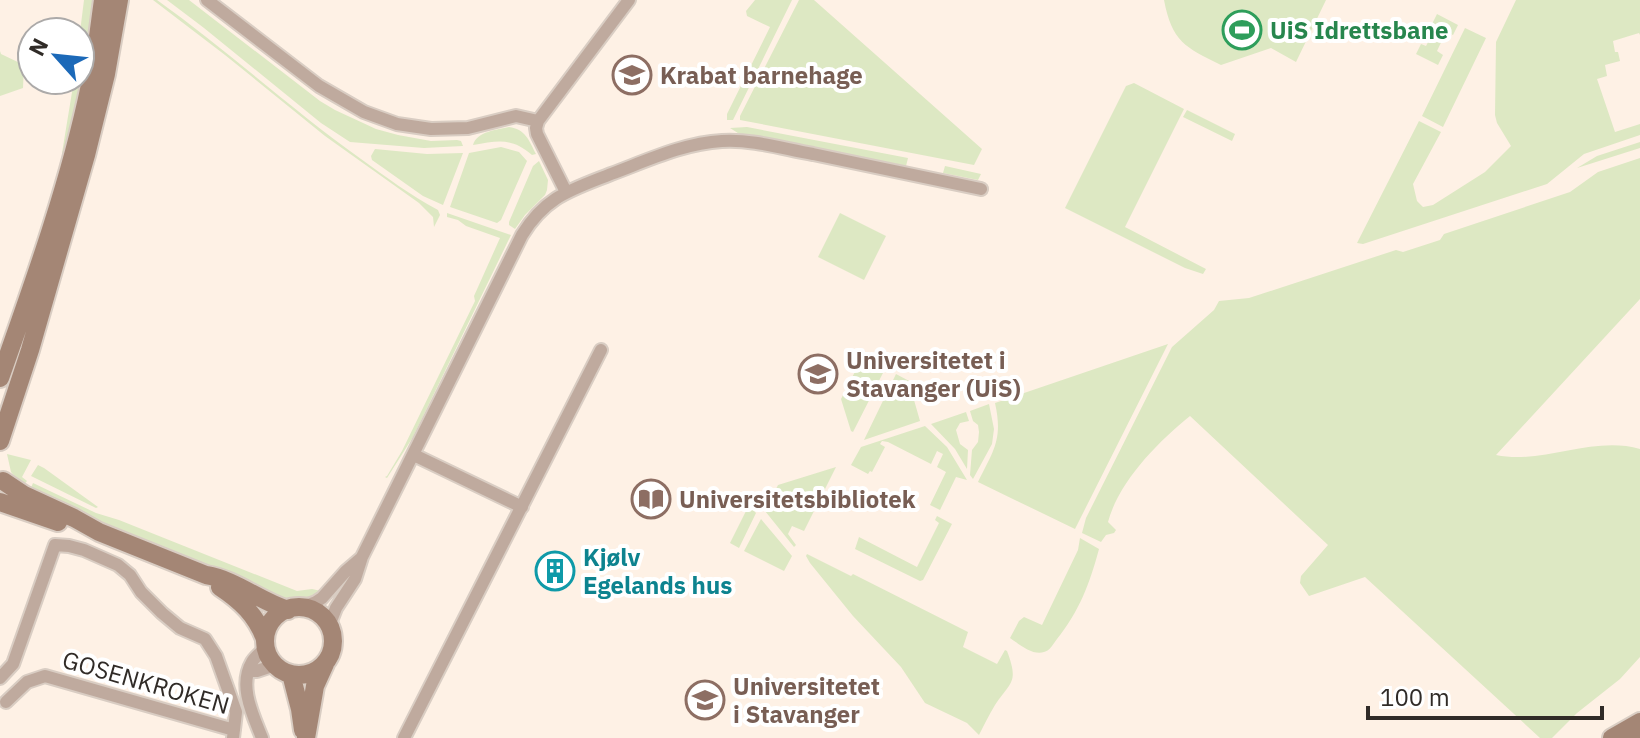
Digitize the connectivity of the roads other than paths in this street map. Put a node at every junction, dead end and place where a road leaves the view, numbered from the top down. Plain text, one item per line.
1 (103, 0) edge
2 (119, 0) edge
3 (207, 0) edge
4 (629, 0) edge
5 (538, 121) junction
6 (981, 189) dead end
7 (566, 192) junction
8 (601, 350) dead end
9 (0, 378) edge
10 (0, 441) edge
11 (414, 455) junction
12 (1, 490) edge
13 (522, 507) junction
14 (362, 557) junction
15 (206, 575) junction
16 (294, 609) junction
17 (329, 626) junction
18 (274, 657) junction
19 (326, 661) junction
20 (249, 671) junction
21 (0, 678) edge
22 (6, 702) dead end
23 (1640, 722) edge
24 (234, 734) edge
25 (262, 738) edge
26 (305, 738) edge
27 (404, 738) edge
28 (1612, 738) edge

1 - 9 main road
2 - 10 main road
3 - 5 street
4 - 5 street
5 - 7 street
6 - 7 street
7 - 11 street
8 - 13 street
11 - 13 street
11 - 14 street
12 - 15 main road
13 - 27 street
14 - 16 street
14 - 17 street
15 - 16 main road
15 - 18 main road
16 - 17 main road
16 - 18 main road
17 - 19 main road
18 - 19 main road
18 - 20 street, GOSENKROKEN
18 - 20 street, GOSENKROKEN
18 - 26 main road
19 - 26 main road
20 - 25 street, GOSENKROKEN
21 - 24 street, GOSENKROKEN
22 - 24 street, GOSENKROKEN
23 - 28 main road

